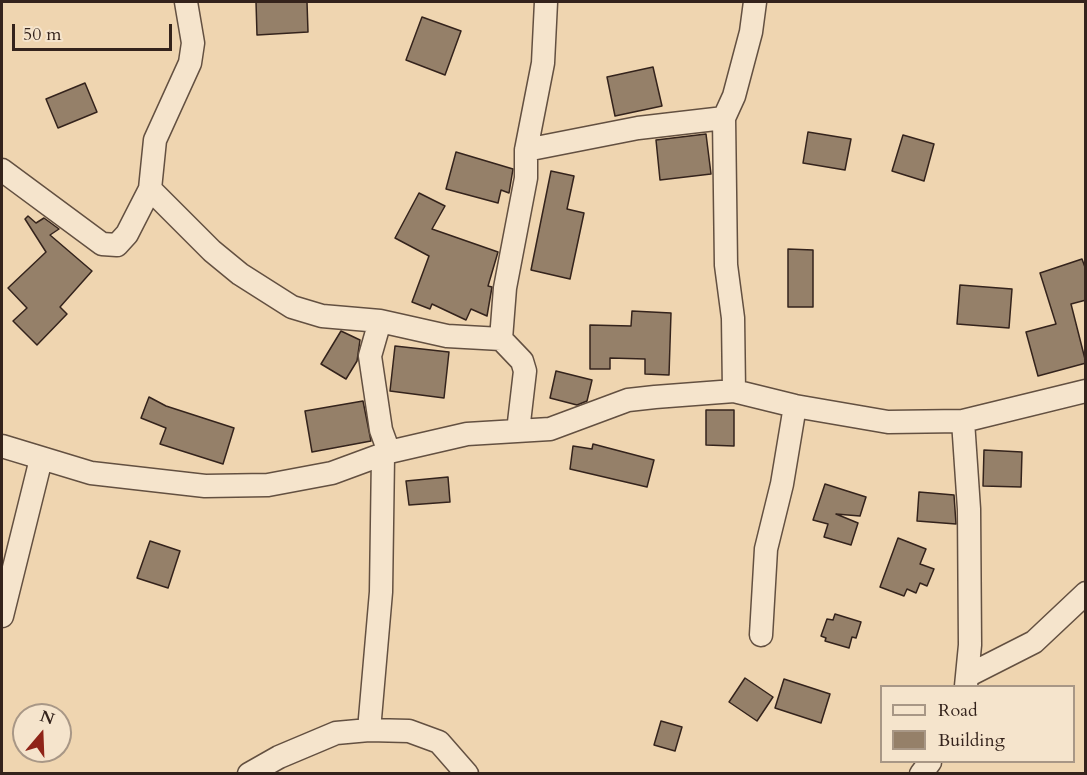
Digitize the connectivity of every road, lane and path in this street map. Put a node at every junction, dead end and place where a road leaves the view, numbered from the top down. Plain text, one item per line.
1 (186, 2) edge
2 (546, 2) edge
3 (755, 2) edge
4 (724, 118) junction
5 (526, 150) junction
6 (2, 170) edge
7 (150, 189) junction
8 (380, 321) junction
9 (501, 339) junction
10 (734, 391) junction
11 (1086, 391) edge
12 (795, 406) junction
13 (963, 421) junction
14 (518, 431) junction
15 (2, 446) edge
16 (386, 454) junction
17 (41, 459) junction
18 (1086, 593) edge
19 (2, 616) edge
20 (761, 635) dead end
21 (968, 681) edge
22 (369, 730) junction
23 (249, 774) edge
24 (467, 774) edge

1 - 7 street
2 - 5 street
3 - 4 street
4 - 5 street
4 - 10 street
5 - 9 street
6 - 7 street
7 - 8 street
8 - 9 street
8 - 16 street
9 - 14 street
10 - 12 street
10 - 14 street
11 - 13 street
12 - 13 street
12 - 20 street
13 - 21 street
14 - 16 street
15 - 17 street
16 - 17 street
16 - 22 street
17 - 19 street
18 - 21 street
22 - 23 street
22 - 24 street

